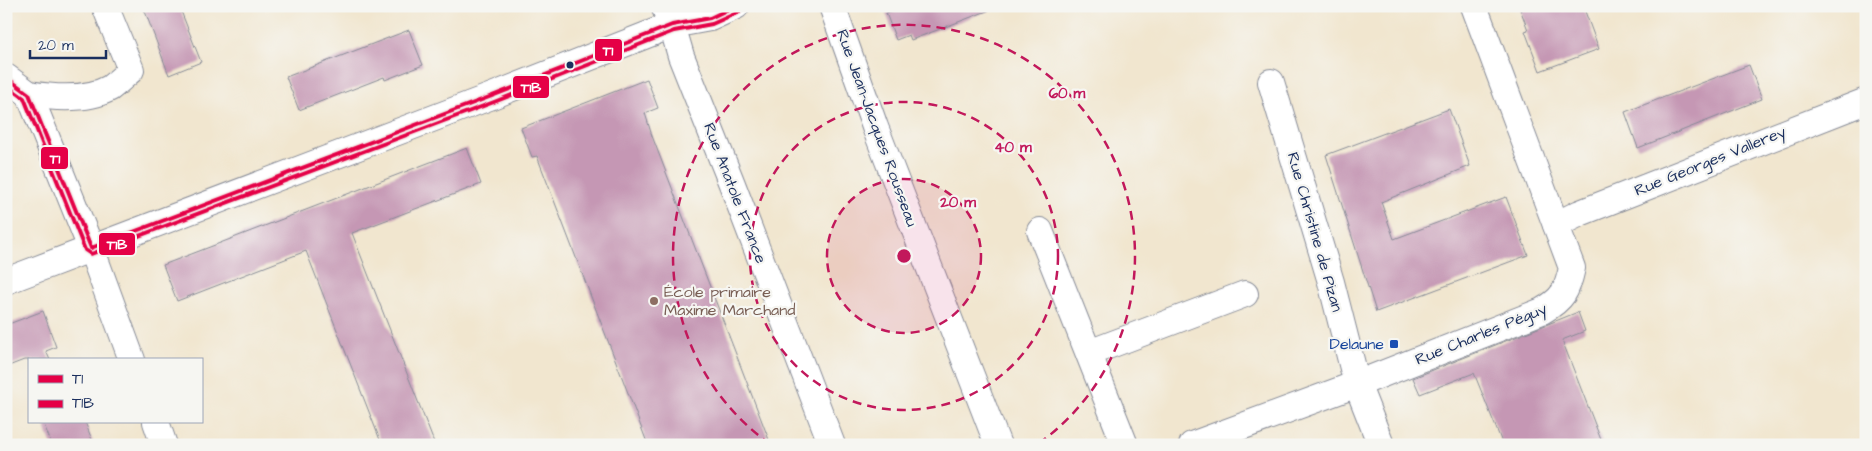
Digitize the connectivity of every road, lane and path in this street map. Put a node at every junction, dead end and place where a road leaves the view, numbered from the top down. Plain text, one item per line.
1 (105, 6) edge
2 (736, 6) edge
3 (832, 6) edge
4 (1474, 6) edge
5 (668, 16) edge
6 (6, 77) edge
7 (1271, 82) dead end
8 (29, 94) junction
9 (1866, 101) edge
10 (1556, 225) junction
11 (1040, 231) dead end
12 (91, 248) junction
13 (6, 280) edge
14 (1245, 294) dead end
15 (1088, 353) junction
16 (131, 358) edge
17 (1357, 384) junction
18 (157, 424) edge
19 (164, 445) edge
20 (832, 445) edge
21 (998, 445) edge
22 (1125, 445) edge
23 (1192, 445) edge
24 (1381, 445) edge

1 - 8 street
2 - 5 street
3 - 21 street, Rue Jean-Jacques Rousseau
4 - 10 street, Rue Charles Péguy
5 - 12 street
5 - 20 street, Rue Anatole France
6 - 8 street
7 - 17 street, Rue Christine de Pizan
8 - 12 street
9 - 10 street, Rue Georges Vallerey
10 - 17 street, Rue Charles Péguy
11 - 15 street
12 - 13 street
12 - 16 street
14 - 15 street
15 - 22 street
17 - 23 street, Rue Charles Péguy
17 - 24 street, Rue Christine de Pizan
18 - 19 street

